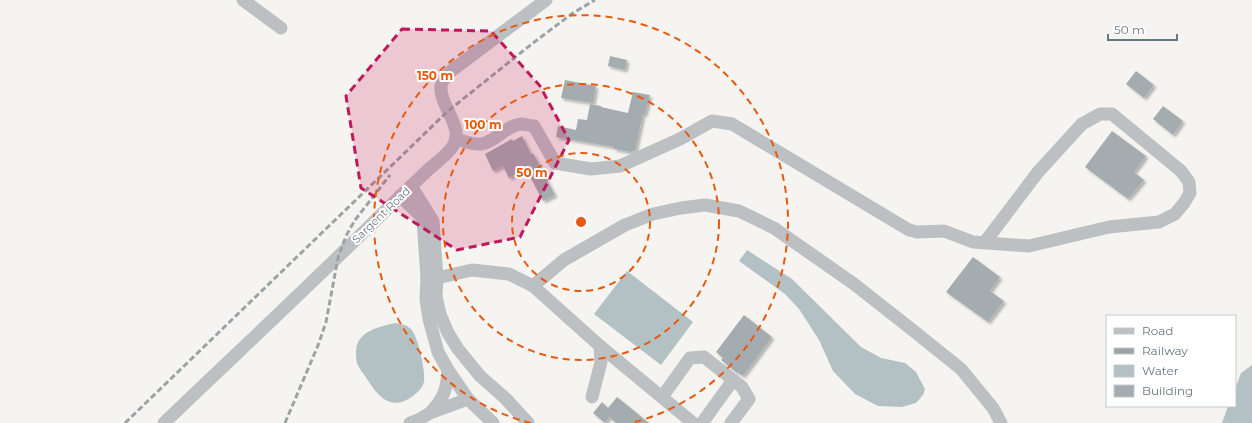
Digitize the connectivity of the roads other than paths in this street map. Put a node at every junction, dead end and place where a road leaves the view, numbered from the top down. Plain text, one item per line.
1 (243, 0) edge
2 (546, 0) edge
3 (281, 28) dead end
4 (456, 139) junction
5 (411, 186) junction
6 (400, 196) junction
7 (985, 242) junction
8 (432, 278) junction
9 (533, 286) junction
10 (600, 346) junction
11 (448, 370) junction
12 (733, 380) junction
13 (592, 397) dead end
14 (662, 397) junction
15 (468, 399) junction
16 (430, 413) junction
17 (164, 423) edge
18 (410, 423) edge
19 (493, 423) edge
20 (528, 423) edge
21 (693, 423) edge
22 (702, 423) edge
23 (731, 423) edge
24 (1001, 423) edge

1 - 3 street
2 - 4 street
4 - 5 street, Sargent Road
4 - 7 street
5 - 6 street, Sargent Road
5 - 8 street
6 - 8 street
6 - 17 street, Sargent Road
7 - 7 street
8 - 9 street
8 - 11 street
8 - 20 street
9 - 10 street
9 - 24 street
10 - 13 street
10 - 14 street
11 - 15 street
11 - 16 street
12 - 14 street
12 - 22 street
12 - 23 street
14 - 21 street
15 - 16 street
15 - 19 street
16 - 18 street

